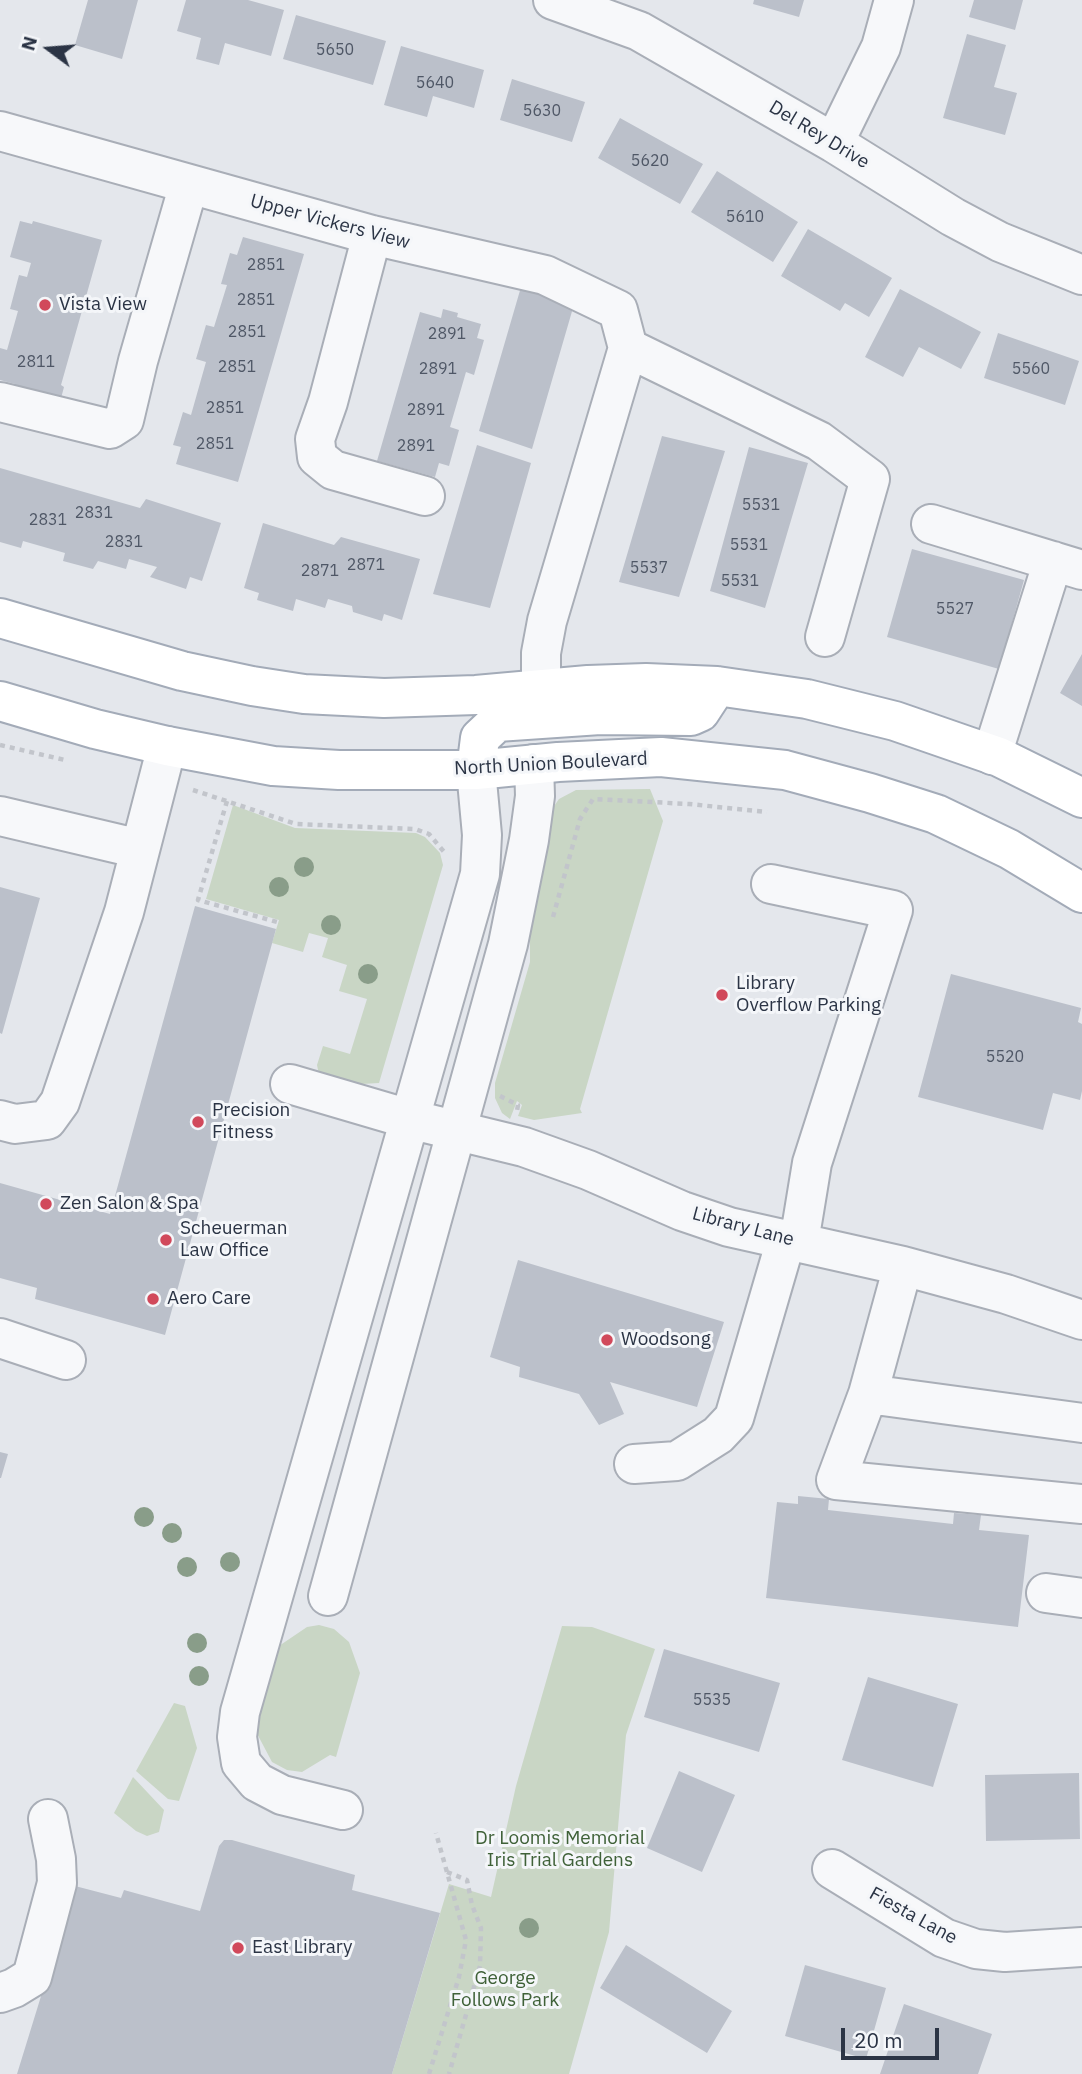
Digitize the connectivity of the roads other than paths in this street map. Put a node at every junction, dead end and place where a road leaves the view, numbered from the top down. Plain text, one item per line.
1 (553, 0) edge
2 (894, 0) edge
3 (0, 131) edge
4 (834, 143) junction
5 (189, 184) junction
6 (372, 235) junction
7 (1082, 275) edge
8 (628, 348) junction
9 (0, 402) edge
10 (425, 496) dead end
11 (932, 524) dead end
12 (1068, 566) edge
13 (0, 618) edge
14 (825, 637) dead end
15 (717, 686) junction
16 (541, 689) junction
17 (0, 701) edge
18 (992, 755) junction
19 (162, 764) junction
20 (534, 764) junction
21 (476, 770) junction
22 (1082, 798) edge
23 (0, 816) edge
24 (140, 849) junction
25 (771, 884) dead end
26 (1082, 893) edge
27 (290, 1084) dead end
28 (409, 1119) junction
29 (0, 1120) edge
30 (456, 1130) junction
31 (792, 1241) junction
32 (903, 1266) junction
33 (1082, 1320) edge
34 (0, 1338) edge
35 (66, 1360) dead end
36 (868, 1394) junction
37 (1082, 1423) edge
38 (634, 1464) dead end
39 (1082, 1504) edge
40 (328, 1596) dead end
41 (343, 1810) dead end
42 (48, 1819) dead end
43 (832, 1869) dead end
44 (1082, 1947) edge
45 (0, 1993) edge

1 - 4 street, Del Rey Drive
2 - 4 street
3 - 5 street, Upper Vickers View
4 - 7 street, Del Rey Drive
5 - 6 street, Upper Vickers View
5 - 9 street
6 - 8 street, Upper Vickers View
6 - 10 street
8 - 14 street
8 - 16 street
11 - 12 street
12 - 18 street
13 - 16 main road
15 - 16 main road
15 - 18 main road
15 - 21 main road
17 - 19 main road, North Union Boulevard
18 - 22 main road
19 - 21 main road, North Union Boulevard
19 - 24 street
20 - 21 main road, North Union Boulevard
20 - 26 main road, North Union Boulevard
20 - 30 street
21 - 28 street
23 - 24 street
24 - 29 street
25 - 31 street
27 - 28 street, Library Lane
28 - 30 street, Library Lane
28 - 41 street
30 - 31 street, Library Lane
30 - 40 street
31 - 32 street, Library Lane
31 - 38 street
32 - 33 street, Library Lane
32 - 36 street
34 - 35 street
36 - 37 street
36 - 39 street
42 - 45 street
43 - 44 street, Fiesta Lane

